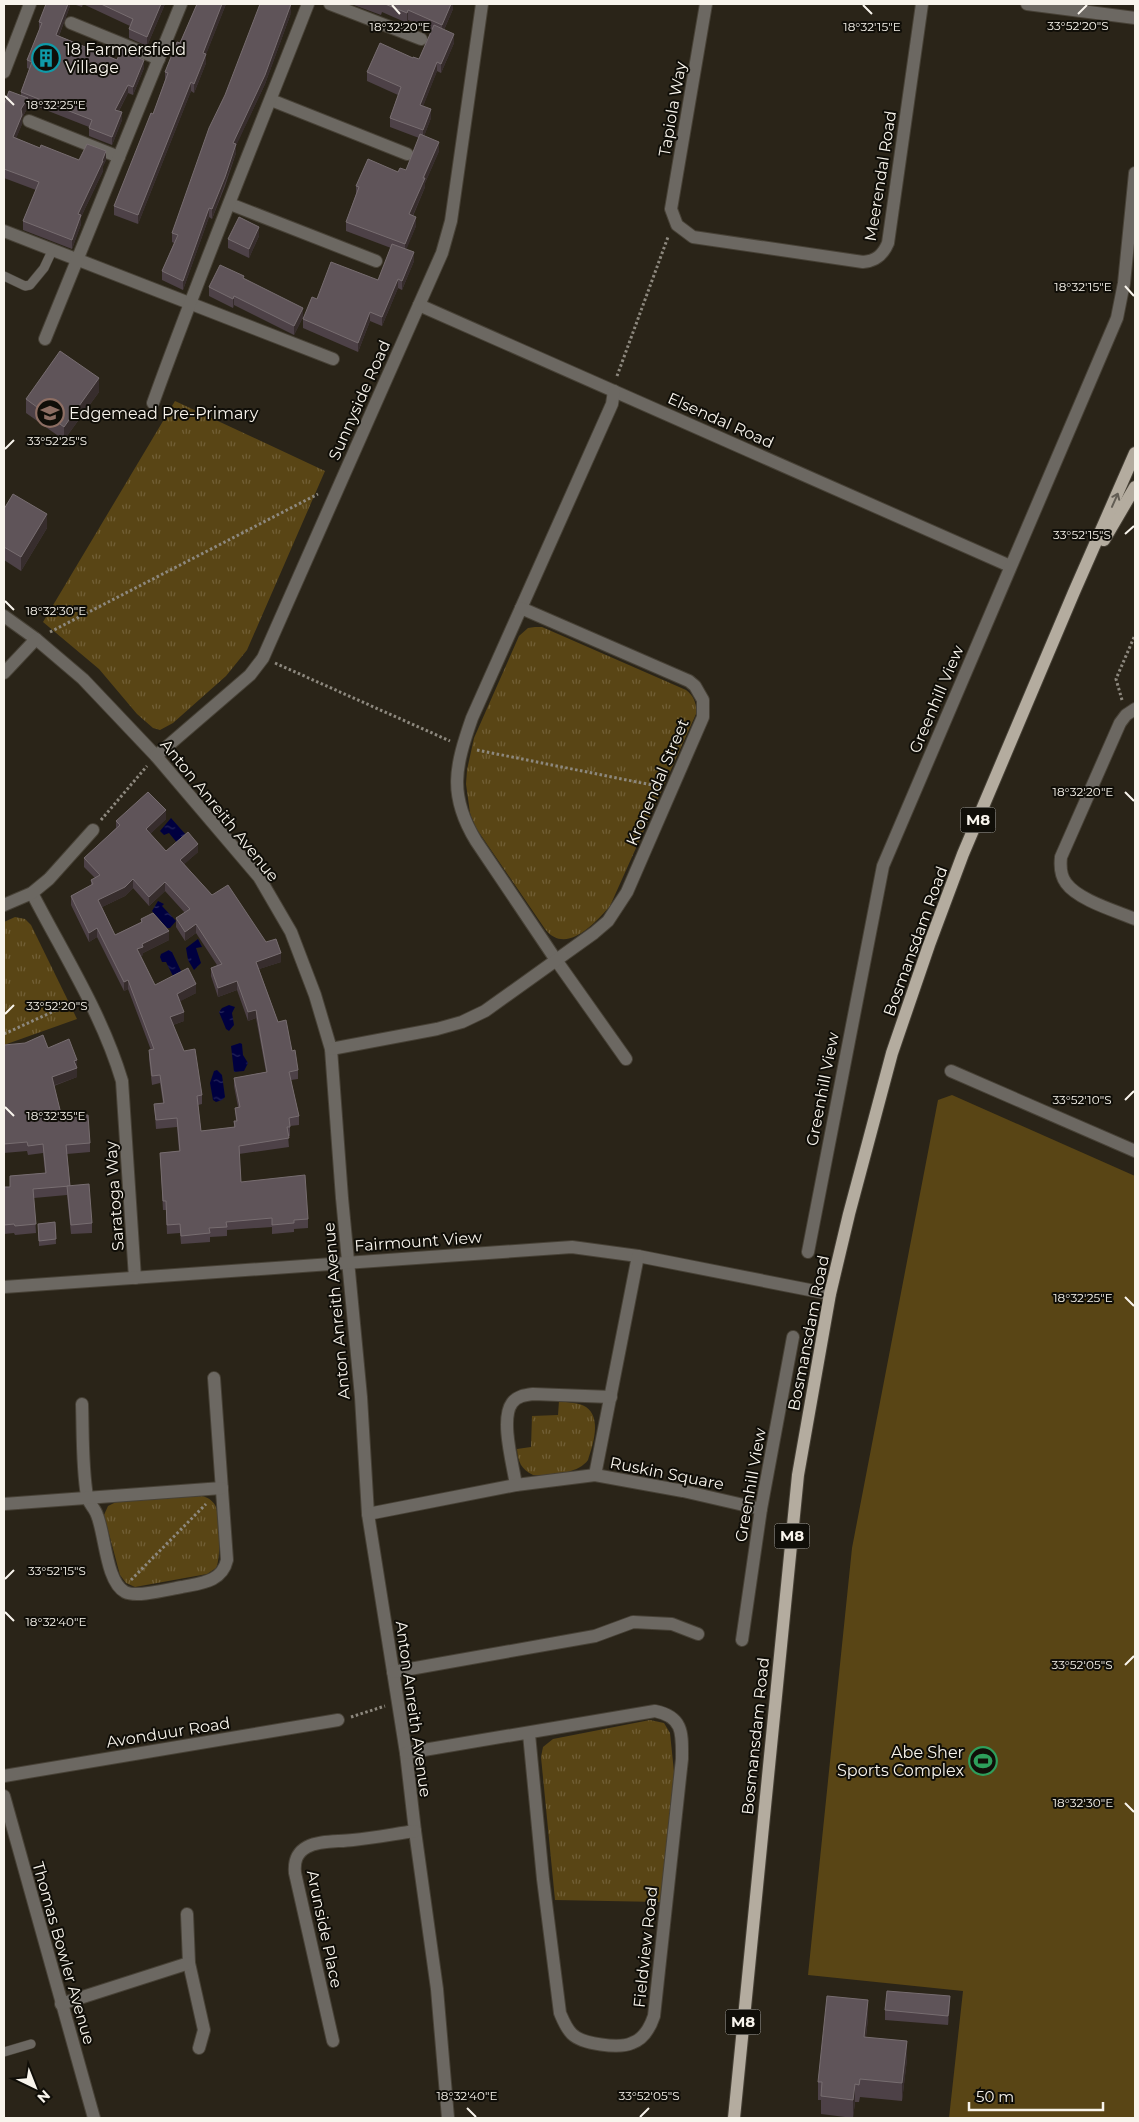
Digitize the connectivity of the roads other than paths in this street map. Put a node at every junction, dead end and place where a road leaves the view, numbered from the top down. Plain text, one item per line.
1 (30, 4) edge
2 (181, 4) edge
3 (308, 4) edge
4 (330, 4) edge
5 (482, 4) edge
6 (706, 4) edge
7 (922, 4) edge
8 (1027, 4) edge
9 (1135, 18) edge
10 (71, 23) dead end
11 (420, 39) dead end
12 (159, 58) junction
13 (4, 72) edge
14 (271, 100) junction
15 (29, 121) dead end
16 (407, 154) dead end
17 (119, 157) junction
18 (1135, 173) edge
19 (230, 204) junction
20 (674, 220) joint
21 (4, 231) edge
22 (52, 251) junction
23 (77, 261) junction
24 (376, 261) dead end
25 (4, 276) edge
26 (189, 303) junction
27 (419, 305) junction
28 (45, 339) dead end
29 (333, 359) dead end
30 (614, 391) junction
31 (153, 403) dead end
32 (1135, 453) edge
33 (1135, 487) edge
34 (1010, 566) junction
35 (1074, 592) junction
36 (521, 608) junction
37 (4, 616) edge
38 (36, 639) junction
39 (4, 673) edge
40 (1131, 712) edge
41 (156, 756) junction
42 (93, 830) road end
43 (32, 893) junction
44 (4, 906) edge
45 (1135, 919) edge
46 (556, 960) junction
47 (331, 1049) junction
48 (626, 1059) dead end
49 (951, 1071) dead end
50 (1135, 1151) edge
51 (808, 1252) dead end
52 (638, 1256) junction
53 (348, 1262) junction
54 (135, 1278) junction
55 (4, 1287) edge
56 (830, 1294) junction
57 (793, 1337) dead end
58 (214, 1378) dead end
59 (611, 1397) junction
60 (82, 1404) dead end
61 (595, 1475) junction
62 (516, 1485) junction
63 (222, 1488) junction
64 (87, 1498) junction
65 (4, 1504) edge
66 (761, 1509) junction
67 (368, 1514) junction
68 (698, 1634) dead end
69 (742, 1640) dead end
70 (394, 1672) junction
71 (338, 1720) road end
72 (529, 1734) junction
73 (406, 1754) junction
74 (4, 1776) edge
75 (4, 1797) edge
76 (415, 1831) junction
77 (187, 1914) dead end
78 (190, 1963) junction
79 (61, 2004) junction
80 (333, 2041) dead end
81 (31, 2044) dead end
82 (199, 2048) dead end
83 (4, 2052) edge
84 (94, 2118) edge
85 (448, 2118) edge
86 (734, 2118) edge

1 - 13 street
2 - 12 street
3 - 14 street
4 - 11 street
5 - 27 street, Sunnyside Road
6 - 20 street, Tapiola Way
7 - 20 street, Meerendal Road
8 - 9 street
10 - 12 street
12 - 17 street
14 - 16 street
14 - 19 street
15 - 17 street
17 - 23 street
18 - 34 street, Greenhill View
19 - 24 street
19 - 26 street
21 - 22 street
22 - 23 street
22 - 25 lane
23 - 26 street
23 - 28 street
26 - 29 street
26 - 31 street
27 - 30 street, Elsendal Road
27 - 41 street, Sunnyside Road
30 - 34 street, Elsendal Road
30 - 36 street
35 -> 32 main road, Bosmansdam Road / M8
33 - 35 main road, Bosmansdam Road / M8
34 - 51 street, Greenhill View
35 - 56 main road, Bosmansdam Road / M8
36 - 46 street
36 - 46 street, Kronendal Street
37 - 38 street, Anton Anreith Avenue
38 - 39 street
38 - 41 street, Anton Anreith Avenue
40 - 45 street
41 - 47 street, Anton Anreith Avenue
42 - 43 street
43 - 44 street
43 - 54 street, Saratoga Way
46 - 47 street, Kronendal Street
46 - 48 street
47 - 53 street, Anton Anreith Avenue
49 - 50 street
52 - 53 street, Fairmount View
52 - 56 street, Fairmount View
52 - 59 street, Ruskin Square
53 - 54 street, Fairmount View
53 - 67 street, Anton Anreith Avenue
54 - 55 street, Fairmount View
56 - 86 main road, Bosmansdam Road / M8
57 - 66 street, Greenhill View
58 - 63 street
59 - 61 street, Ruskin Square
59 - 62 street
60 - 64 street
61 - 62 street, Ruskin Square
61 - 66 street, Ruskin Square
62 - 67 street, Ruskin Square
63 - 64 street
63 - 64 street
64 - 65 street
66 - 69 street, Greenhill View
67 - 70 street, Anton Anreith Avenue
68 - 70 street
70 - 73 street, Anton Anreith Avenue
71 - 74 street, Avonduur Road
72 - 72 street, Fieldview Road
72 - 73 street, Fieldview Road
73 - 76 street, Anton Anreith Avenue
75 - 79 street, Thomas Bowler Avenue
76 - 80 street, Arunside Place
76 - 85 street, Anton Anreith Avenue
77 - 78 street
78 - 79 street
78 - 82 street
79 - 84 street, Thomas Bowler Avenue
81 - 83 lane

